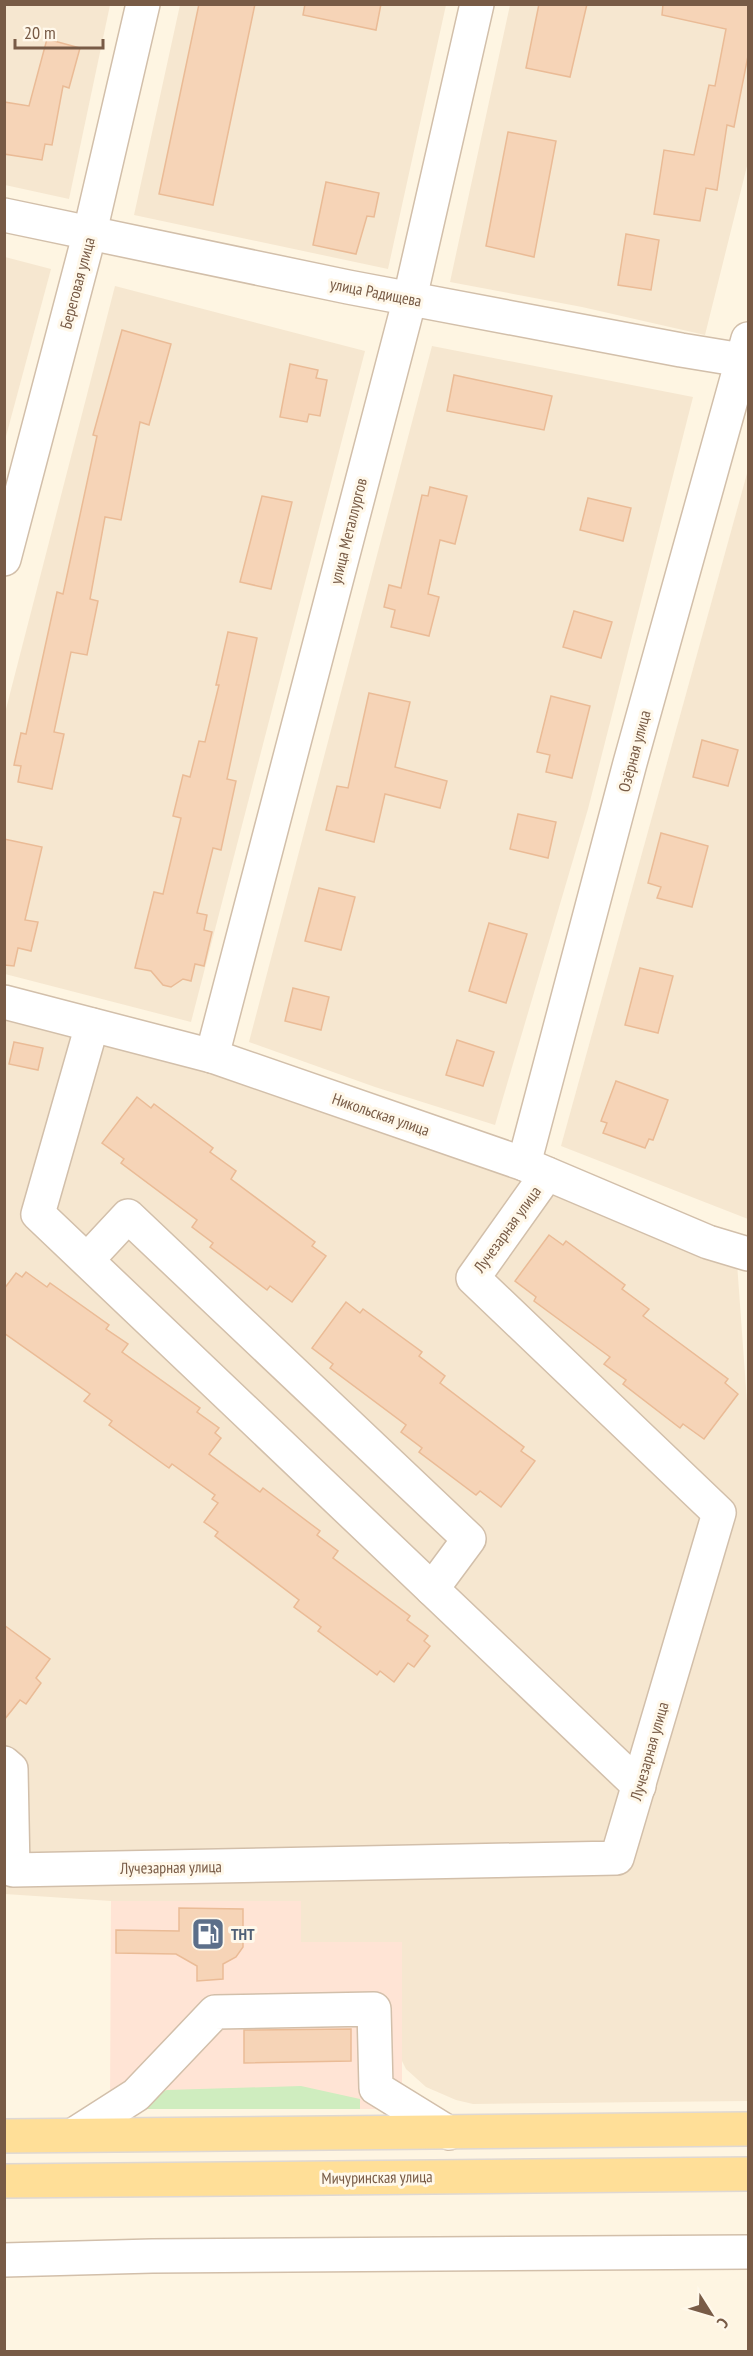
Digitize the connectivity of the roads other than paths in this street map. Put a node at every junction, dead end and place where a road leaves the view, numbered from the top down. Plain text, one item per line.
1 (143, 4) edge
2 (477, 4) edge
3 (4, 215) edge
4 (90, 232) junction
5 (410, 298) junction
6 (747, 353) edge
7 (4, 559) edge
8 (4, 1002) edge
9 (92, 1024) junction
10 (212, 1056) junction
11 (536, 1169) junction
12 (748, 1254) edge
13 (87, 1260) junction
14 (432, 1589) junction
15 (4, 1763) edge
16 (639, 1786) junction
17 (748, 2129) edge
18 (449, 2133) junction
19 (75, 2134) junction
20 (4, 2136) edge
21 (748, 2174) edge
22 (4, 2181) edge
23 (748, 2252) edge
24 (4, 2260) edge

1 - 4 street, Береговая улица
2 - 5 street, улица Металлургов
3 - 4 street, улица Радищева
4 - 5 street, улица Радищева
4 - 7 street, Береговая улица
5 - 6 street, улица Радищева
5 - 10 street, улица Металлургов
6 - 11 street, Озёрная улица
8 - 9 street, Никольская улица
9 - 10 street, Никольская улица
9 - 13 street
10 - 11 street, Никольская улица
11 - 12 street, Никольская улица
11 - 16 street, Лучезарная улица
13 - 14 street
13 - 14 street
14 - 16 street
15 - 16 street, Лучезарная улица
17 - 18 main road
18 - 19 main road
18 - 19 street
19 - 20 main road
21 - 22 main road, Мичуринская улица
23 - 24 street

